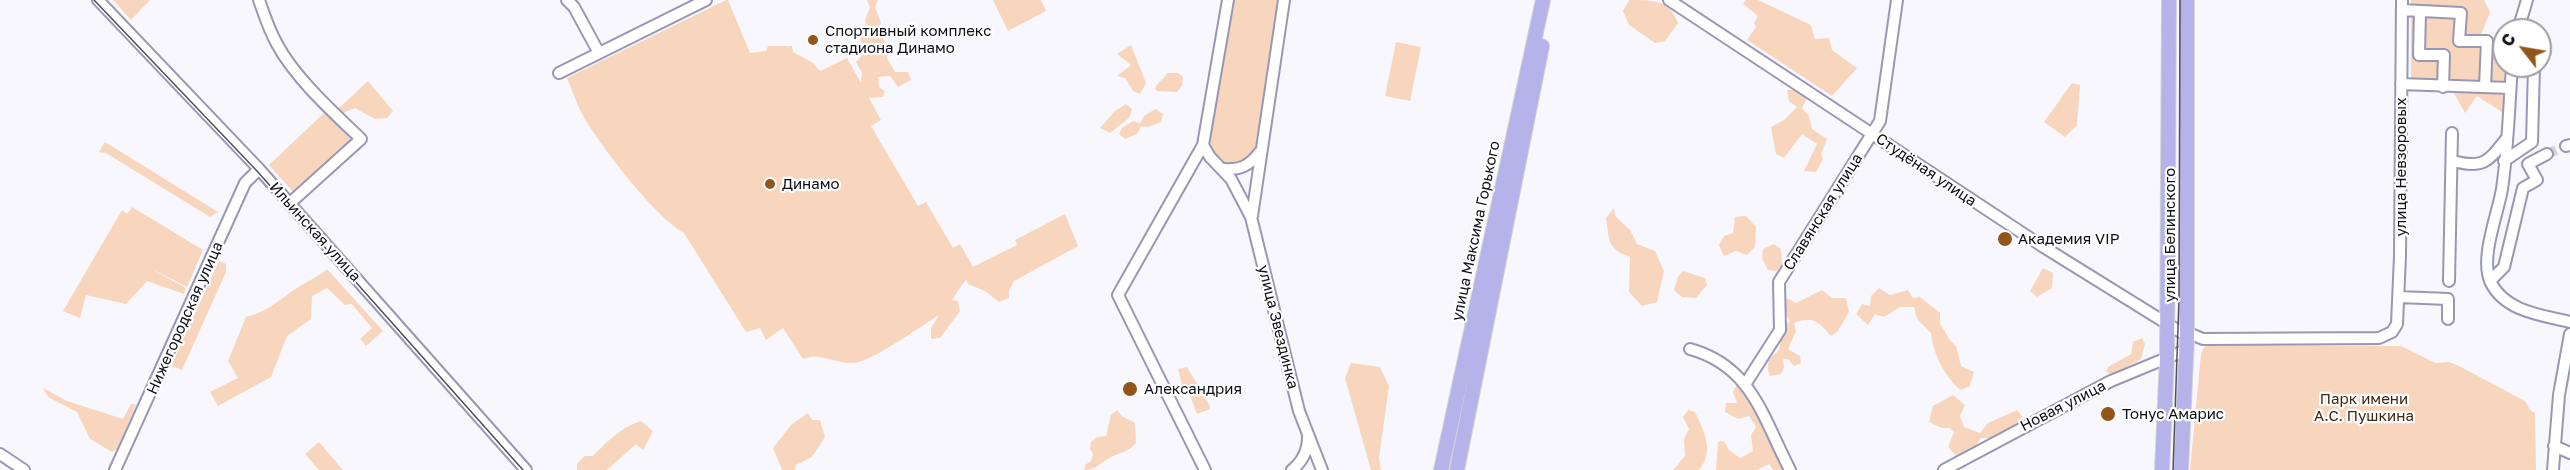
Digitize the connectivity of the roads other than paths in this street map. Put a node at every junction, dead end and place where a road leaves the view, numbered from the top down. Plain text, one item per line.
1 (98, 0) edge
2 (259, 0) edge
3 (567, 0) edge
4 (706, 0) edge
5 (1228, 0) edge
6 (1284, 0) edge
7 (1543, 0) edge
8 (1551, 0) edge
9 (1669, 0) edge
10 (1897, 0) edge
11 (2169, 0) edge
12 (2187, 0) edge
13 (2527, 0) edge
14 (2402, 5) edge
15 (2420, 11) junction
16 (2522, 18) edge
17 (599, 53) junction
18 (559, 73) dead end
19 (2510, 78) edge
20 (2534, 78) edge
21 (2401, 84) junction
22 (2443, 87) junction
23 (2485, 87) junction
24 (2510, 88) junction
25 (2452, 133) dead end
26 (1872, 134) junction
27 (2506, 139) junction
28 (1203, 145) junction
29 (1260, 153) junction
30 (2547, 154) tunnel mouth
31 (2453, 161) junction
32 (2504, 161) junction
33 (259, 169) junction
34 (1224, 169) junction
35 (290, 203) junction
36 (1251, 218) junction
37 (2449, 281) dead end
38 (2490, 281) junction
39 (2399, 297) junction
40 (2448, 319) dead end
41 (2570, 322) edge
42 (2166, 324) junction
43 (2392, 332) joint
44 (2186, 334) junction
45 (2570, 334) edge
46 (1690, 350) dead end
47 (2186, 350) junction
48 (2167, 358) junction
49 (1746, 383) junction
50 (1308, 436) junction
51 (2554, 446) junction
52 (2570, 453) edge
53 (0, 454) edge
54 (24, 470) edge
55 (115, 470) edge
56 (526, 470) edge
57 (1205, 470) edge
58 (1292, 470) edge
59 (1322, 470) edge
60 (1441, 470) edge
61 (1457, 470) edge
62 (1790, 470) edge
63 (1944, 470) edge
64 (2162, 470) edge
65 (2181, 470) edge
66 (2553, 470) edge

1 - 33 street, Ильинская улица
2 - 35 street
3 - 17 street
4 - 17 street
5 - 28 street
6 - 29 street, улица Звездинка
7 - 60 main road, улица Максима Горького
8 - 61 main road, улица Максима Горького
9 - 26 street, Студёная улица
10 - 26 street, Славянская улица
11 - 42 main road, улица Белинского
12 - 44 main road, улица Белинского
13 - 16 street
14 - 15 street
14 - 21 street, улица Невзоровых
15 - 22 street
15 - 23 street
17 - 18 street
19 - 24 street
20 - 32 street
21 - 22 street
21 - 39 street, улица Невзоровых
22 - 23 street
23 - 24 street
24 - 27 street
25 - 31 street
26 - 42 street, Студёная улица
26 - 49 street, Славянская улица
27 - 31 street
27 - 32 street
28 - 34 street, улица Звездинка
28 - 57 street
29 - 34 street
29 - 36 street, улица Звездинка
30 - 38 street
31 - 37 street
32 - 38 street
33 - 35 street, Ильинская улица
33 - 55 street, Нижегородская улица
34 - 36 street, улица Звездинка
35 - 56 street, Ильинская улица
36 - 50 street, улица Звездинка
38 - 41 street
39 - 40 street
39 - 43 street, улица Невзоровых
42 - 44 street, Студёная улица
42 - 48 main road, улица Белинского
43 - 44 street, Студёная улица
44 - 47 main road, улица Белинского
45 - 51 street
46 - 49 street
47 - 48 street, Новая улица
47 - 65 main road, улица Белинского
48 - 63 street, Новая улица
48 - 64 main road, улица Белинского
49 - 62 street
50 - 58 street
50 - 59 street, улица Звездинка
51 - 52 street
51 - 66 street
53 - 54 street

